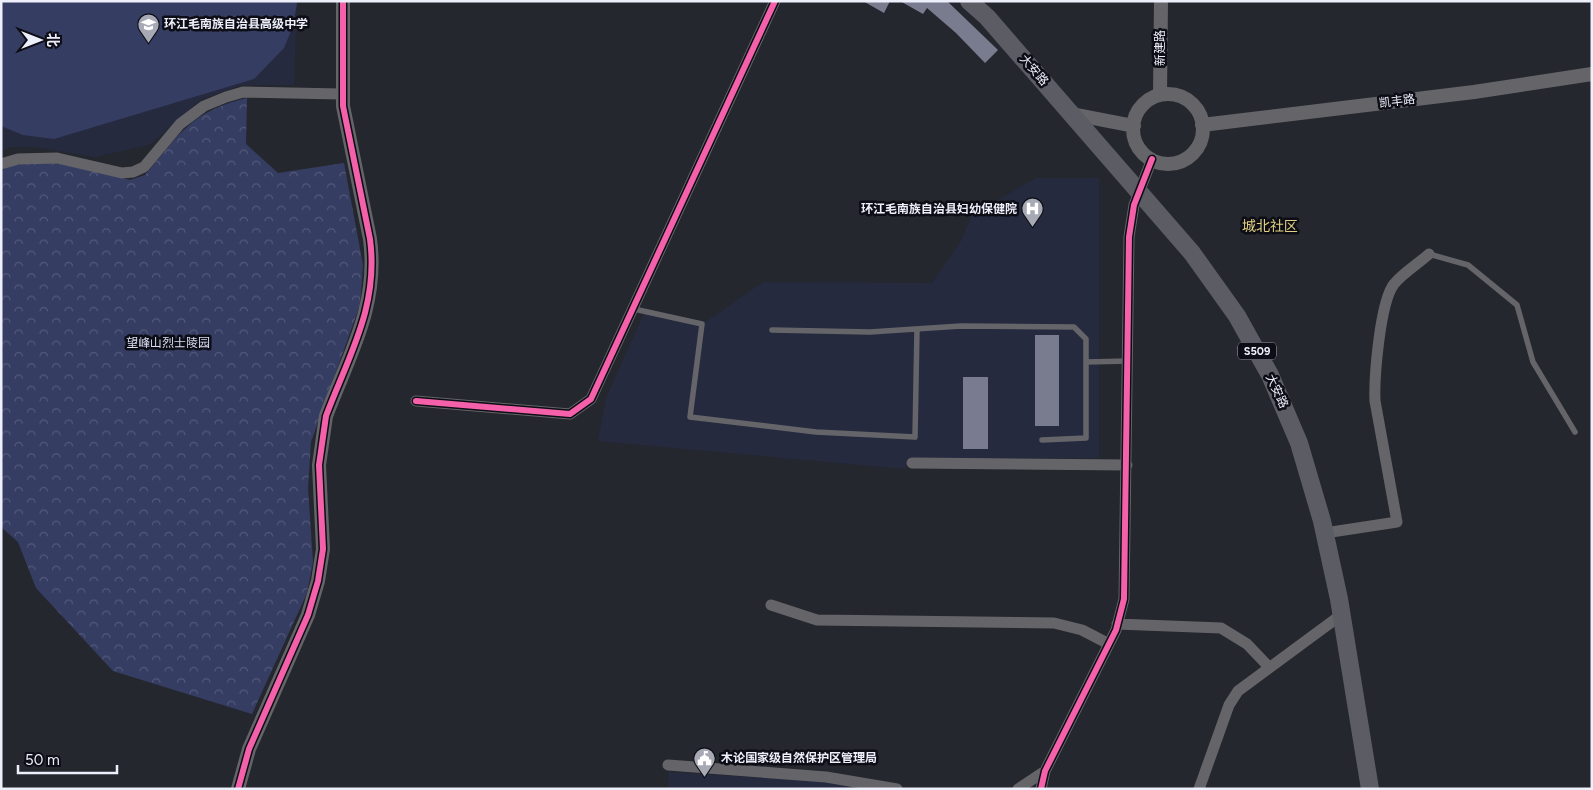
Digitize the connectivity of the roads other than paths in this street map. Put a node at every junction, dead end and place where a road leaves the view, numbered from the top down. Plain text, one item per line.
1 (343, 1) edge
2 (775, 1) edge
3 (969, 1) edge
4 (1161, 1) edge
5 (1592, 74) edge
6 (341, 94) junction
7 (1160, 95) junction
8 (1072, 114) junction
9 (1202, 125) junction
10 (1134, 126) junction
11 (1152, 160) junction
12 (1, 164) edge
13 (1138, 190) junction
14 (1429, 254) joint
15 (634, 309) junction
16 (917, 329) junction
17 (772, 330) dead end
18 (1128, 361) junction
19 (1086, 362) junction
20 (416, 400) dead end
21 (1575, 432) dead end
22 (1042, 440) dead end
23 (912, 464) dead end
24 (1127, 465) junction
25 (1325, 533) junction
26 (770, 605) dead end
27 (1341, 615) junction
28 (1118, 624) junction
29 (1109, 644) junction
30 (1269, 667) junction
31 (668, 765) dead end
32 (1045, 771) junction
33 (238, 789) edge
34 (897, 789) edge
35 (1018, 789) edge
36 (1041, 789) edge
37 (1199, 789) edge
38 (1370, 789) edge

1 - 6 street
2 - 15 street
3 - 8 main road, 大安路 / S509
4 - 7 street, 新建路
5 - 9 street, 凯丰路
6 - 12 street
6 - 33 street
7 - 9 street
7 - 10 street
8 - 10 street
8 - 13 main road, 大安路 / S509
9 - 11 street
10 - 11 street
11 - 13 street
13 - 18 street
13 - 25 main road, 大安路 / S509
14 - 21 lane
14 - 25 street
15 - 16 lane
15 - 20 street
16 - 17 lane
16 - 19 lane
18 - 19 lane
18 - 24 street
19 - 22 lane
23 - 24 street
24 - 28 street
25 - 27 main road, 大安路 / S509
26 - 29 street
27 - 30 street
27 - 38 main road, 大安路 / S509
28 - 29 street
28 - 30 street
29 - 32 street
30 - 37 street
31 - 34 street
32 - 35 street
32 - 36 street

